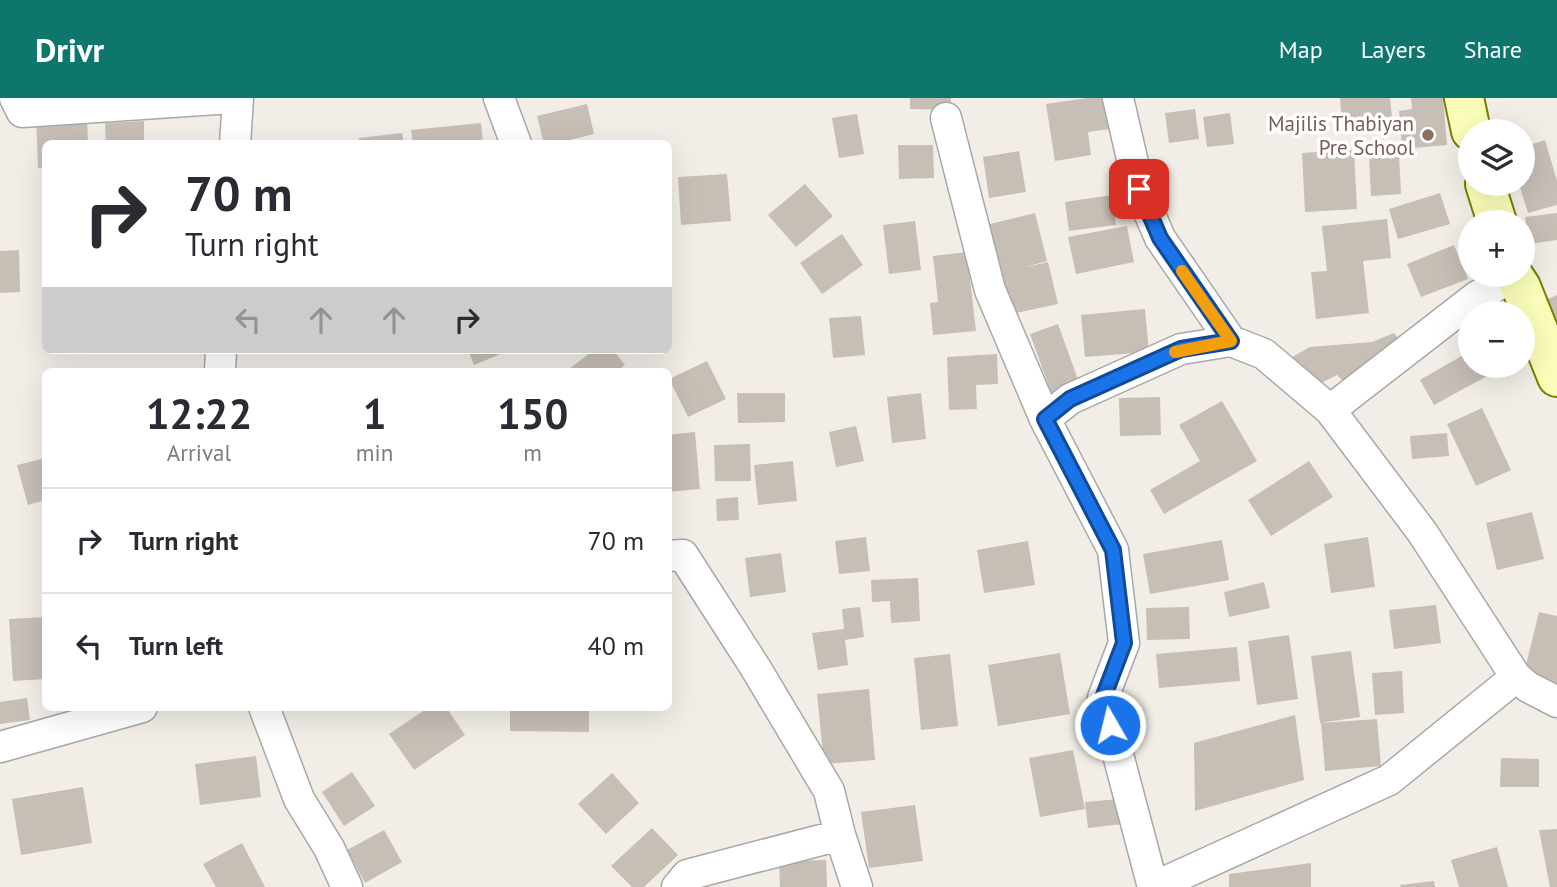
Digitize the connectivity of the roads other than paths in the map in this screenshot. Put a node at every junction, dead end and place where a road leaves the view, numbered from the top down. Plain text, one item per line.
1 (15, 98) edge
2 (232, 98) edge
3 (239, 98) edge
4 (499, 98) edge
5 (1118, 98) edge
6 (1464, 98) edge
7 (946, 118) dead end
8 (1468, 119) edge
9 (235, 140) edge
10 (515, 140) edge
11 (1494, 287) edge
12 (1521, 287) edge
13 (1231, 341) junction
14 (1557, 377) edge
15 (1330, 410) junction
16 (1045, 419) junction
17 (672, 556) edge
18 (1516, 677) junction
19 (1557, 702) edge
20 (128, 711) edge
21 (266, 711) edge
22 (0, 747) edge
23 (840, 835) junction
24 (347, 887) edge
25 (677, 887) edge
26 (857, 887) edge
27 (1154, 887) edge

1 - 2 street
3 - 9 street
4 - 10 street
5 - 13 street
6 - 8 main road
7 - 16 street
11 - 15 street
12 - 14 main road
13 - 15 street
13 - 16 street
15 - 18 street
16 - 27 street
17 - 23 street
18 - 19 street
18 - 27 street
20 - 22 street
21 - 24 street
23 - 25 street
23 - 26 street

